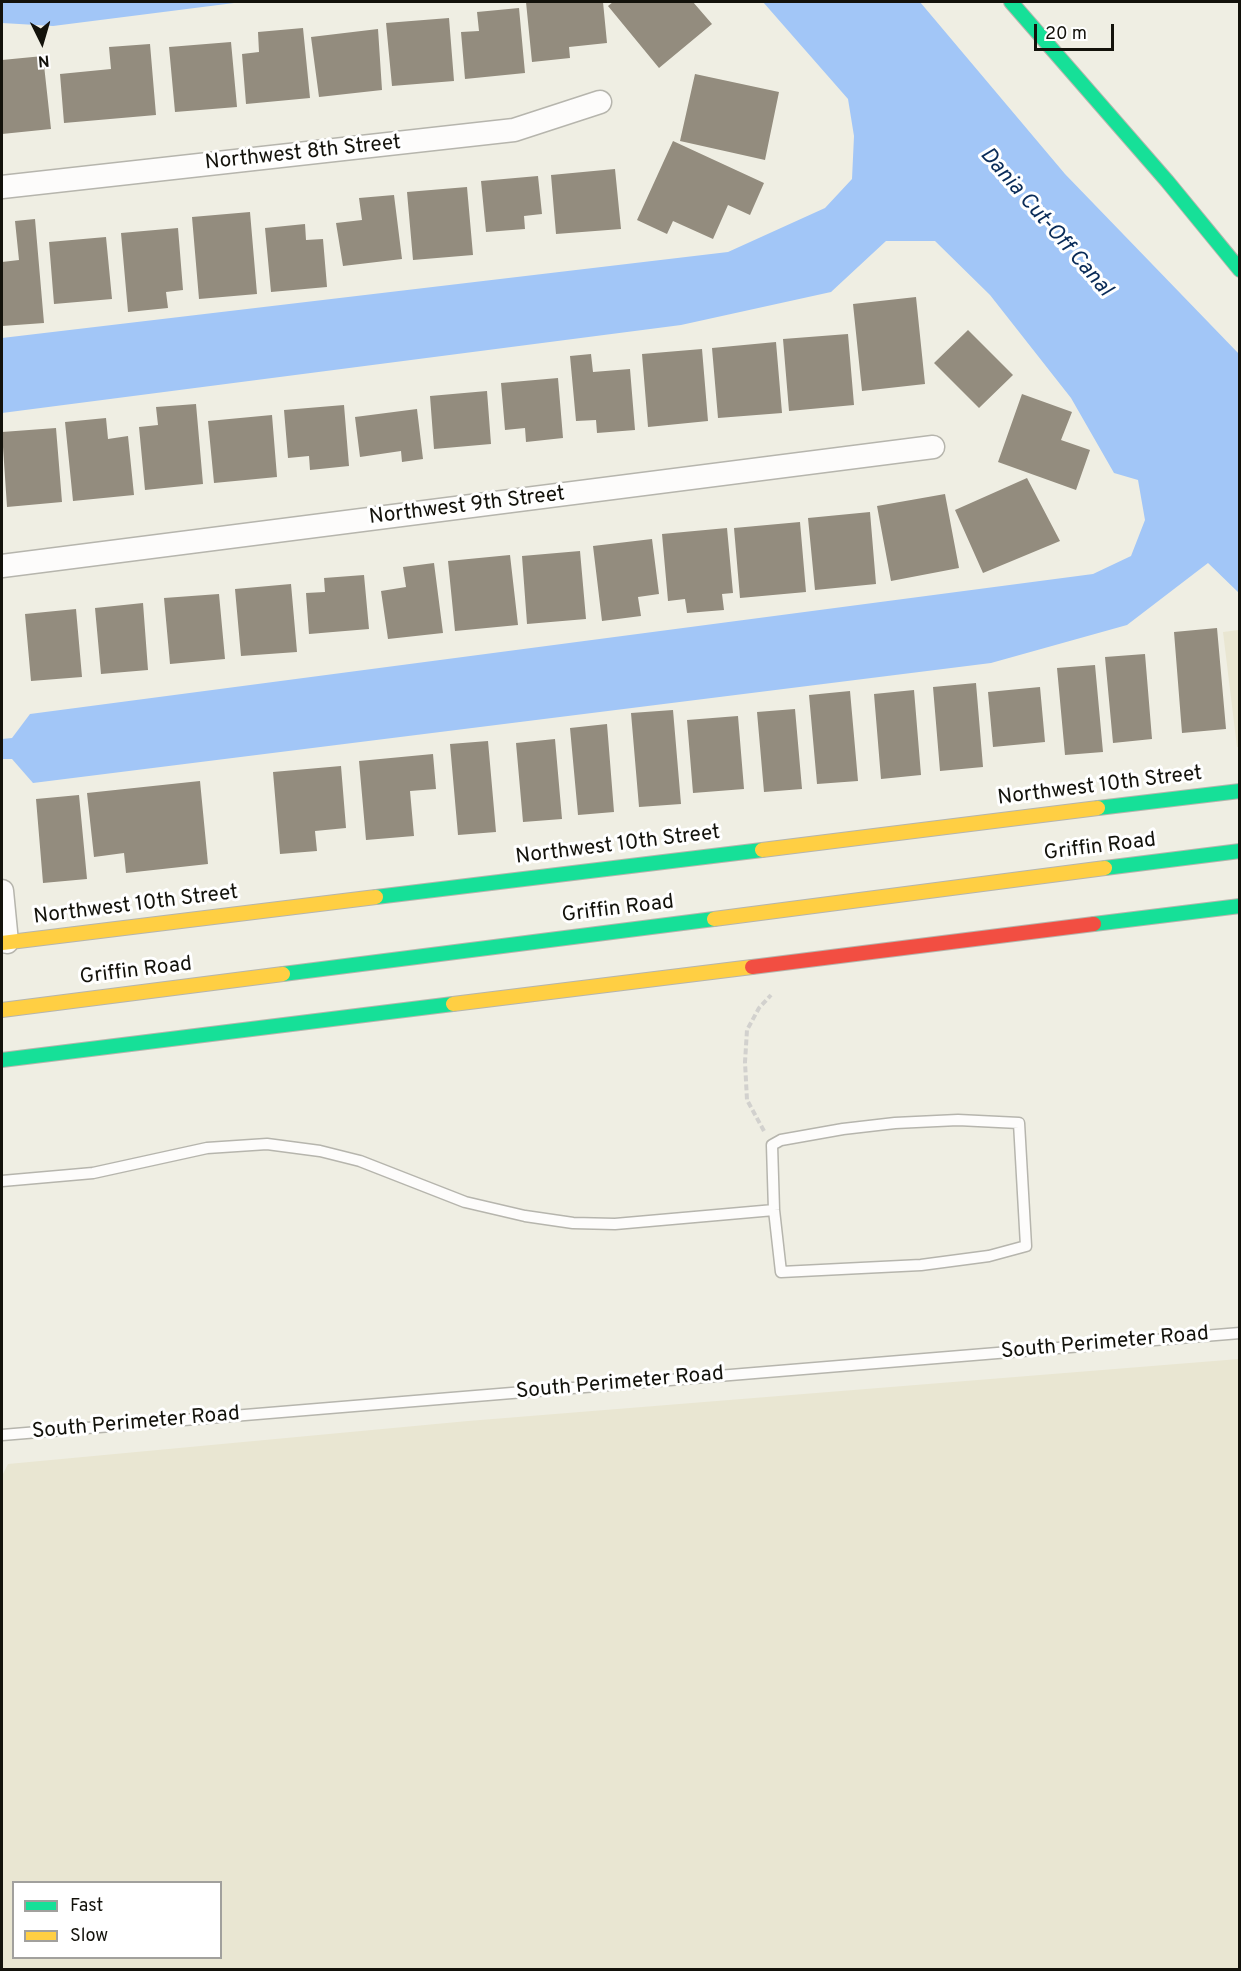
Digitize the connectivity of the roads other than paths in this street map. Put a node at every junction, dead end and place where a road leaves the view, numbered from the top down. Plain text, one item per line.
1 (1011, 2) edge
2 (600, 102) dead end
3 (1167, 181) junction
4 (2, 187) edge
5 (1239, 250) edge
6 (1239, 270) edge
7 (933, 447) dead end
8 (2, 566) edge
9 (1239, 790) edge
10 (1239, 851) edge
11 (2, 891) edge
12 (1239, 906) edge
13 (4, 943) edge
14 (2, 1010) edge
15 (2, 1060) edge
16 (2, 1181) edge
17 (774, 1210) junction
18 (1239, 1333) edge
19 (2, 1435) edge

1 - 3 main road
2 - 4 street, Northwest 8th Street
3 - 5 main road
3 - 6 main road
7 - 8 street, Northwest 9th Street
9 - 13 main road, Northwest 10th Street
10 - 14 main road, Griffin Road
11 - 13 street
12 - 15 main road
16 - 17 lane
17 - 17 lane
18 - 19 lane, South Perimeter Road

